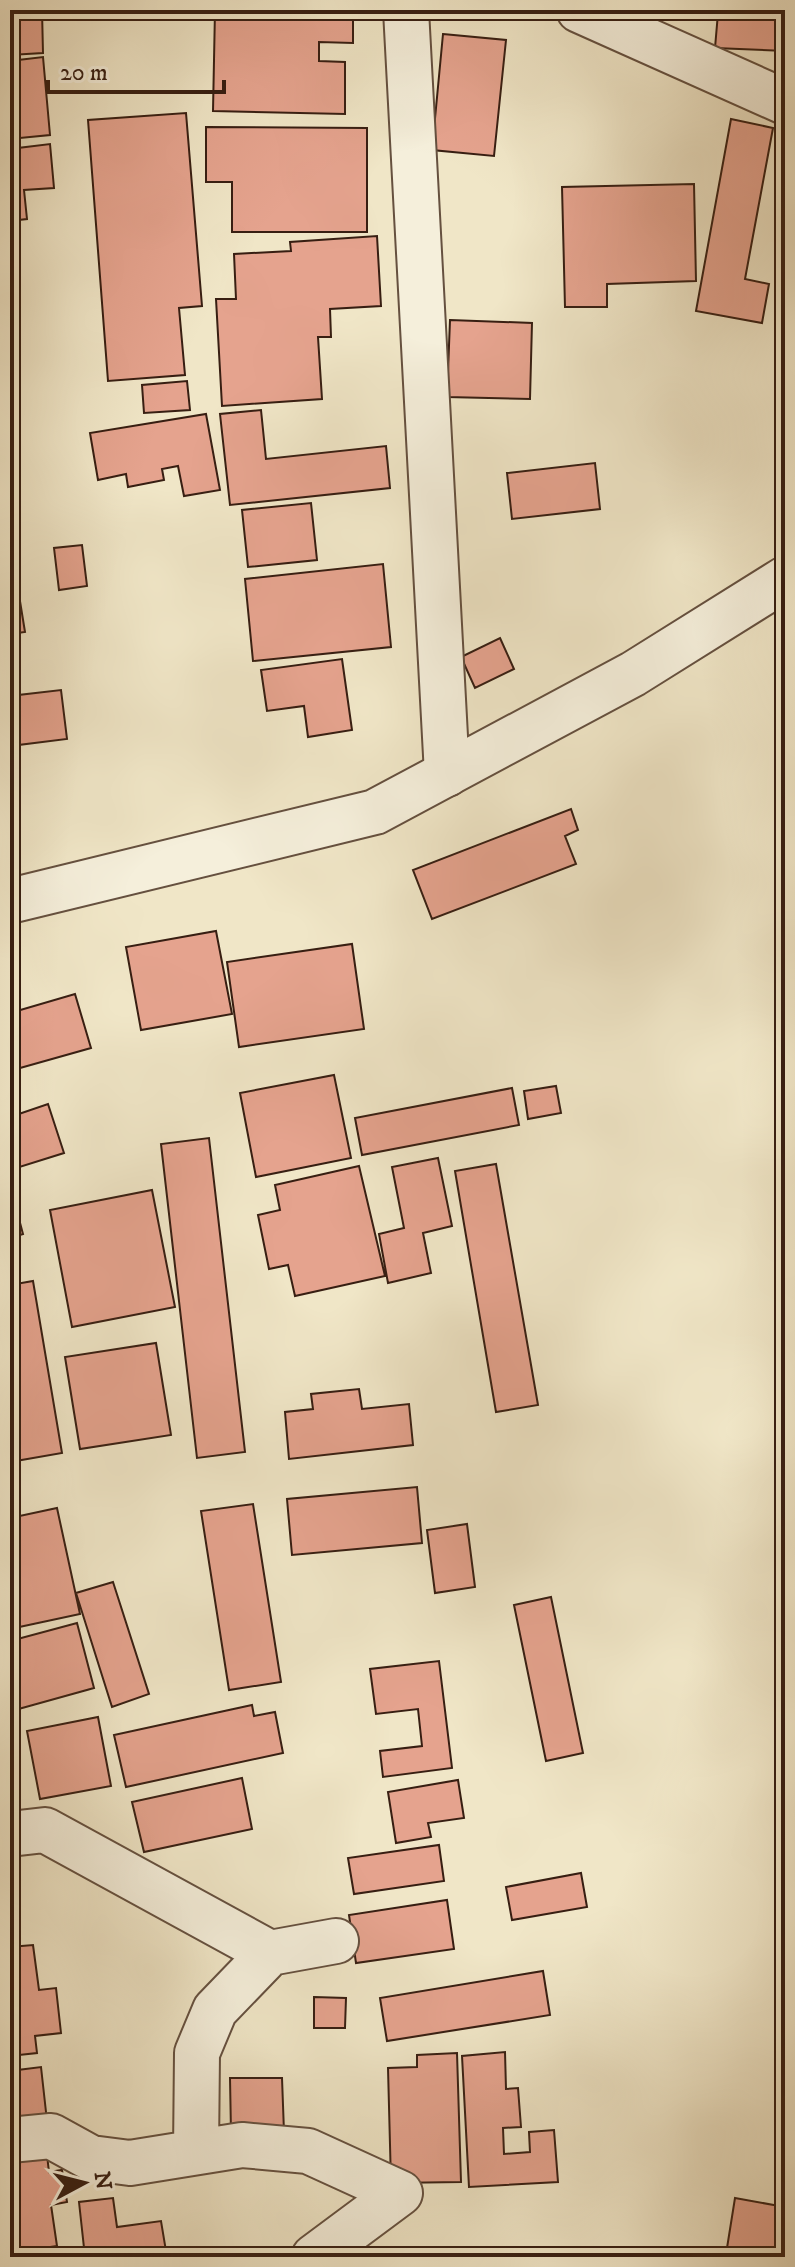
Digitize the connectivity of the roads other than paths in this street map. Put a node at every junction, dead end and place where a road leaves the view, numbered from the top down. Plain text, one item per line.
1 (406, 10) edge
2 (579, 10) edge
3 (625, 20) edge
4 (785, 102) edge
5 (785, 579) edge
6 (447, 774) junction
7 (10, 901) edge
8 (10, 1834) edge
9 (336, 1941) dead end
10 (270, 1953) junction
11 (10, 2140) edge
12 (196, 2152) junction
13 (314, 2257) edge

1 - 6 street
2 - 3 street
3 - 4 street
5 - 6 street
6 - 7 street
8 - 10 street
9 - 10 street
10 - 12 street
11 - 12 street
12 - 13 street

